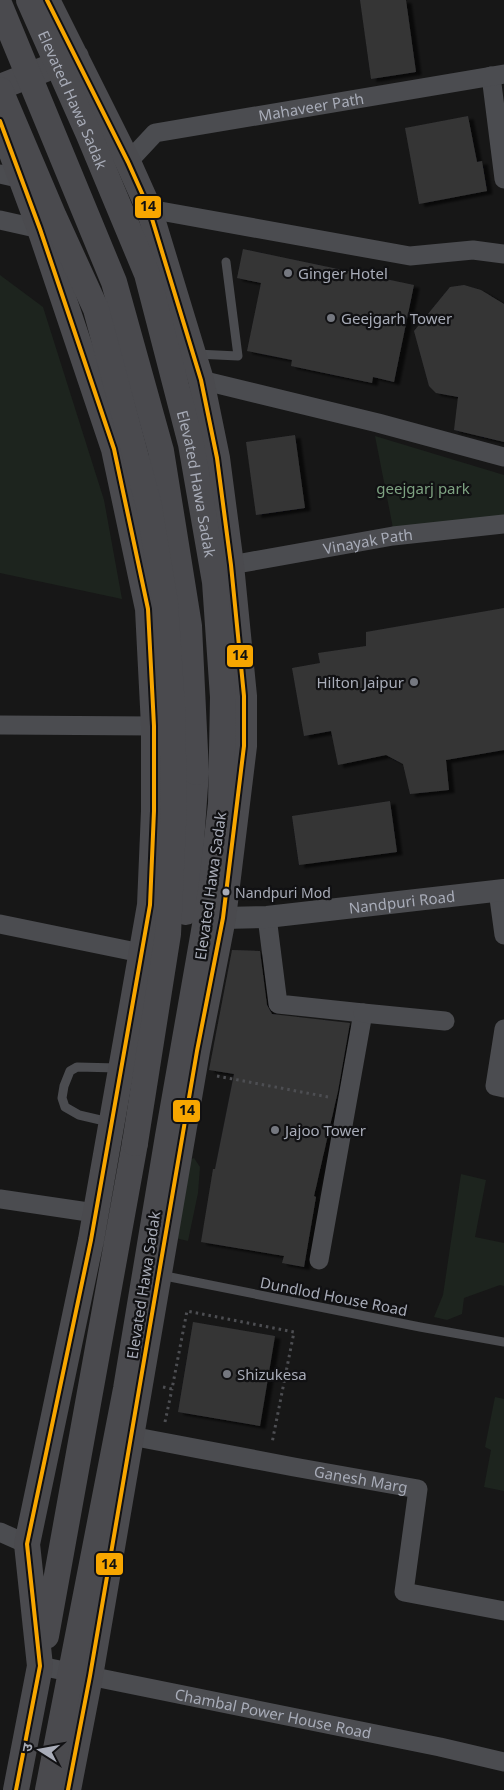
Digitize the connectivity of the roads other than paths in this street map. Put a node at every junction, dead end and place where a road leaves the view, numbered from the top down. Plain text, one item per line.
1 (29, 0) edge
2 (47, 0) edge
3 (0, 6) edge
4 (76, 57) junction
5 (497, 75) edge
6 (0, 89) edge
7 (0, 121) edge
8 (128, 162) junction
9 (11, 176) edge
10 (504, 179) edge
11 (149, 209) junction
12 (0, 220) edge
13 (40, 230) junction
14 (504, 254) edge
15 (226, 262) dead end
16 (194, 354) junction
17 (201, 380) junction
18 (504, 457) edge
19 (504, 524) edge
20 (231, 565) junction
21 (0, 725) edge
22 (154, 726) junction
23 (501, 890) edge
24 (150, 905) junction
25 (186, 912) junction
26 (267, 917) junction
27 (223, 918) junction
28 (0, 924) edge
29 (504, 935) edge
30 (141, 953) junction
31 (363, 1013) junction
32 (445, 1021) dead end
33 (504, 1029) edge
34 (121, 1068) junction
35 (504, 1088) edge
36 (111, 1123) junction
37 (0, 1199) edge
38 (95, 1213) junction
39 (319, 1260) dead end
40 (159, 1275) junction
41 (504, 1342) edge
42 (131, 1436) junction
43 (0, 1532) edge
44 (27, 1544) junction
45 (504, 1611) edge
46 (40, 1666) junction
47 (90, 1676) junction
48 (504, 1762) edge
49 (16, 1790) edge
50 (48, 1790) edge
51 (68, 1790) edge

1 - 50 main road, Elevated Hawa Sadak, bridge
2 - 4 main road
3 - 25 main road, bridge
4 - 6 main road
4 - 8 main road
5 - 8 street, Mahaveer Path
5 - 10 street
6 - 46 main road, Elevated Hawa Sadak, bridge
7 - 9 main road
8 - 11 main road
9 - 13 main road
11 - 14 street
11 - 16 main road
12 - 13 street
13 - 22 main road
15 - 16 lane
16 - 17 main road
17 - 18 street
17 - 20 main road
19 - 20 street, Vinayak Path
20 - 27 main road
21 - 22 street
22 - 24 main road
23 - 26 street, Nandpuri Road
23 - 29 street
24 - 25 street, Nandpuri Road
24 - 30 main road
25 - 27 street, Nandpuri Road
26 - 27 street, Nandpuri Road
26 - 31 street
27 - 40 main road
28 - 30 street
30 - 34 main road
31 - 32 street
31 - 39 street
33 - 35 street
34 - 36 main road
34 - 36 lane
36 - 38 main road
37 - 38 street
38 - 44 main road
40 - 41 lane, Dundlod House Road
40 - 42 main road
42 - 45 street, Ganesh Marg
42 - 47 main road
43 - 44 street
44 - 46 main road
46 - 47 street, Chambal Power House Road
46 - 49 main road, Elevated Hawa Sadak
47 - 48 street, Chambal Power House Road
47 - 51 main road

